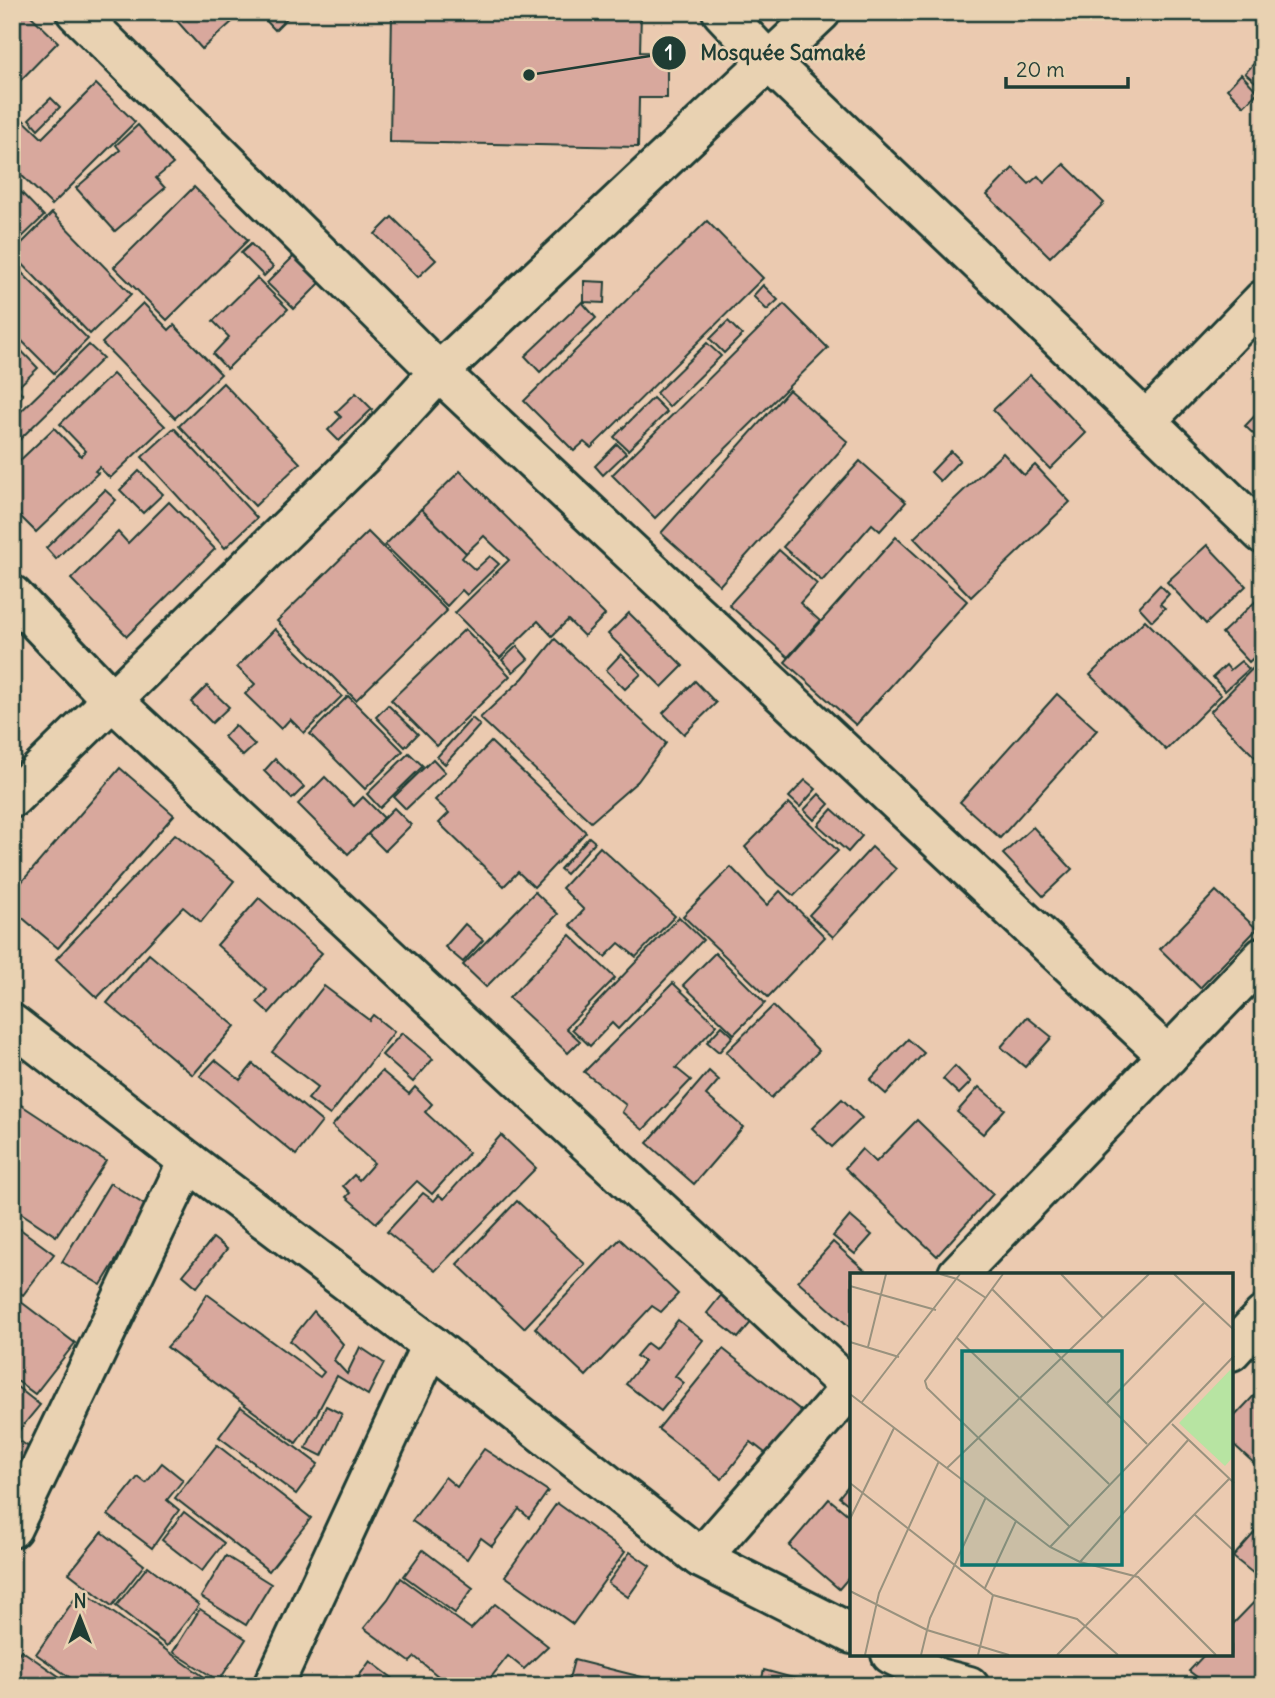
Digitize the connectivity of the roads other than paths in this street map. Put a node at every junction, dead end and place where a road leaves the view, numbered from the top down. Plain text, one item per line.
1 (76, 12) edge
2 (722, 12) edge
3 (821, 12) edge
4 (768, 61) junction
5 (1263, 300) edge
6 (439, 372) junction
7 (1146, 421) junction
8 (1263, 534) edge
9 (12, 595) edge
10 (112, 700) junction
11 (12, 798) edge
12 (1263, 957) edge
13 (12, 1024) edge
14 (1168, 1056) junction
15 (188, 1161) junction
16 (960, 1273) edge
17 (1263, 1316) edge
18 (431, 1345) junction
19 (1233, 1349) edge
20 (850, 1385) edge
21 (850, 1387) edge
22 (12, 1528) edge
23 (701, 1558) junction
24 (850, 1633) edge
25 (898, 1656) edge
26 (955, 1673) edge
27 (273, 1686) edge

1 - 6 street
2 - 4 street
3 - 4 street
4 - 6 street
4 - 7 street
5 - 7 street
6 - 10 street
6 - 14 street
7 - 8 street
9 - 10 street
10 - 11 street
10 - 20 street
12 - 14 street
13 - 15 street
14 - 16 street
15 - 18 street
15 - 22 street
17 - 19 street
18 - 23 street
18 - 27 street
21 - 23 street
23 - 24 street
25 - 26 street

